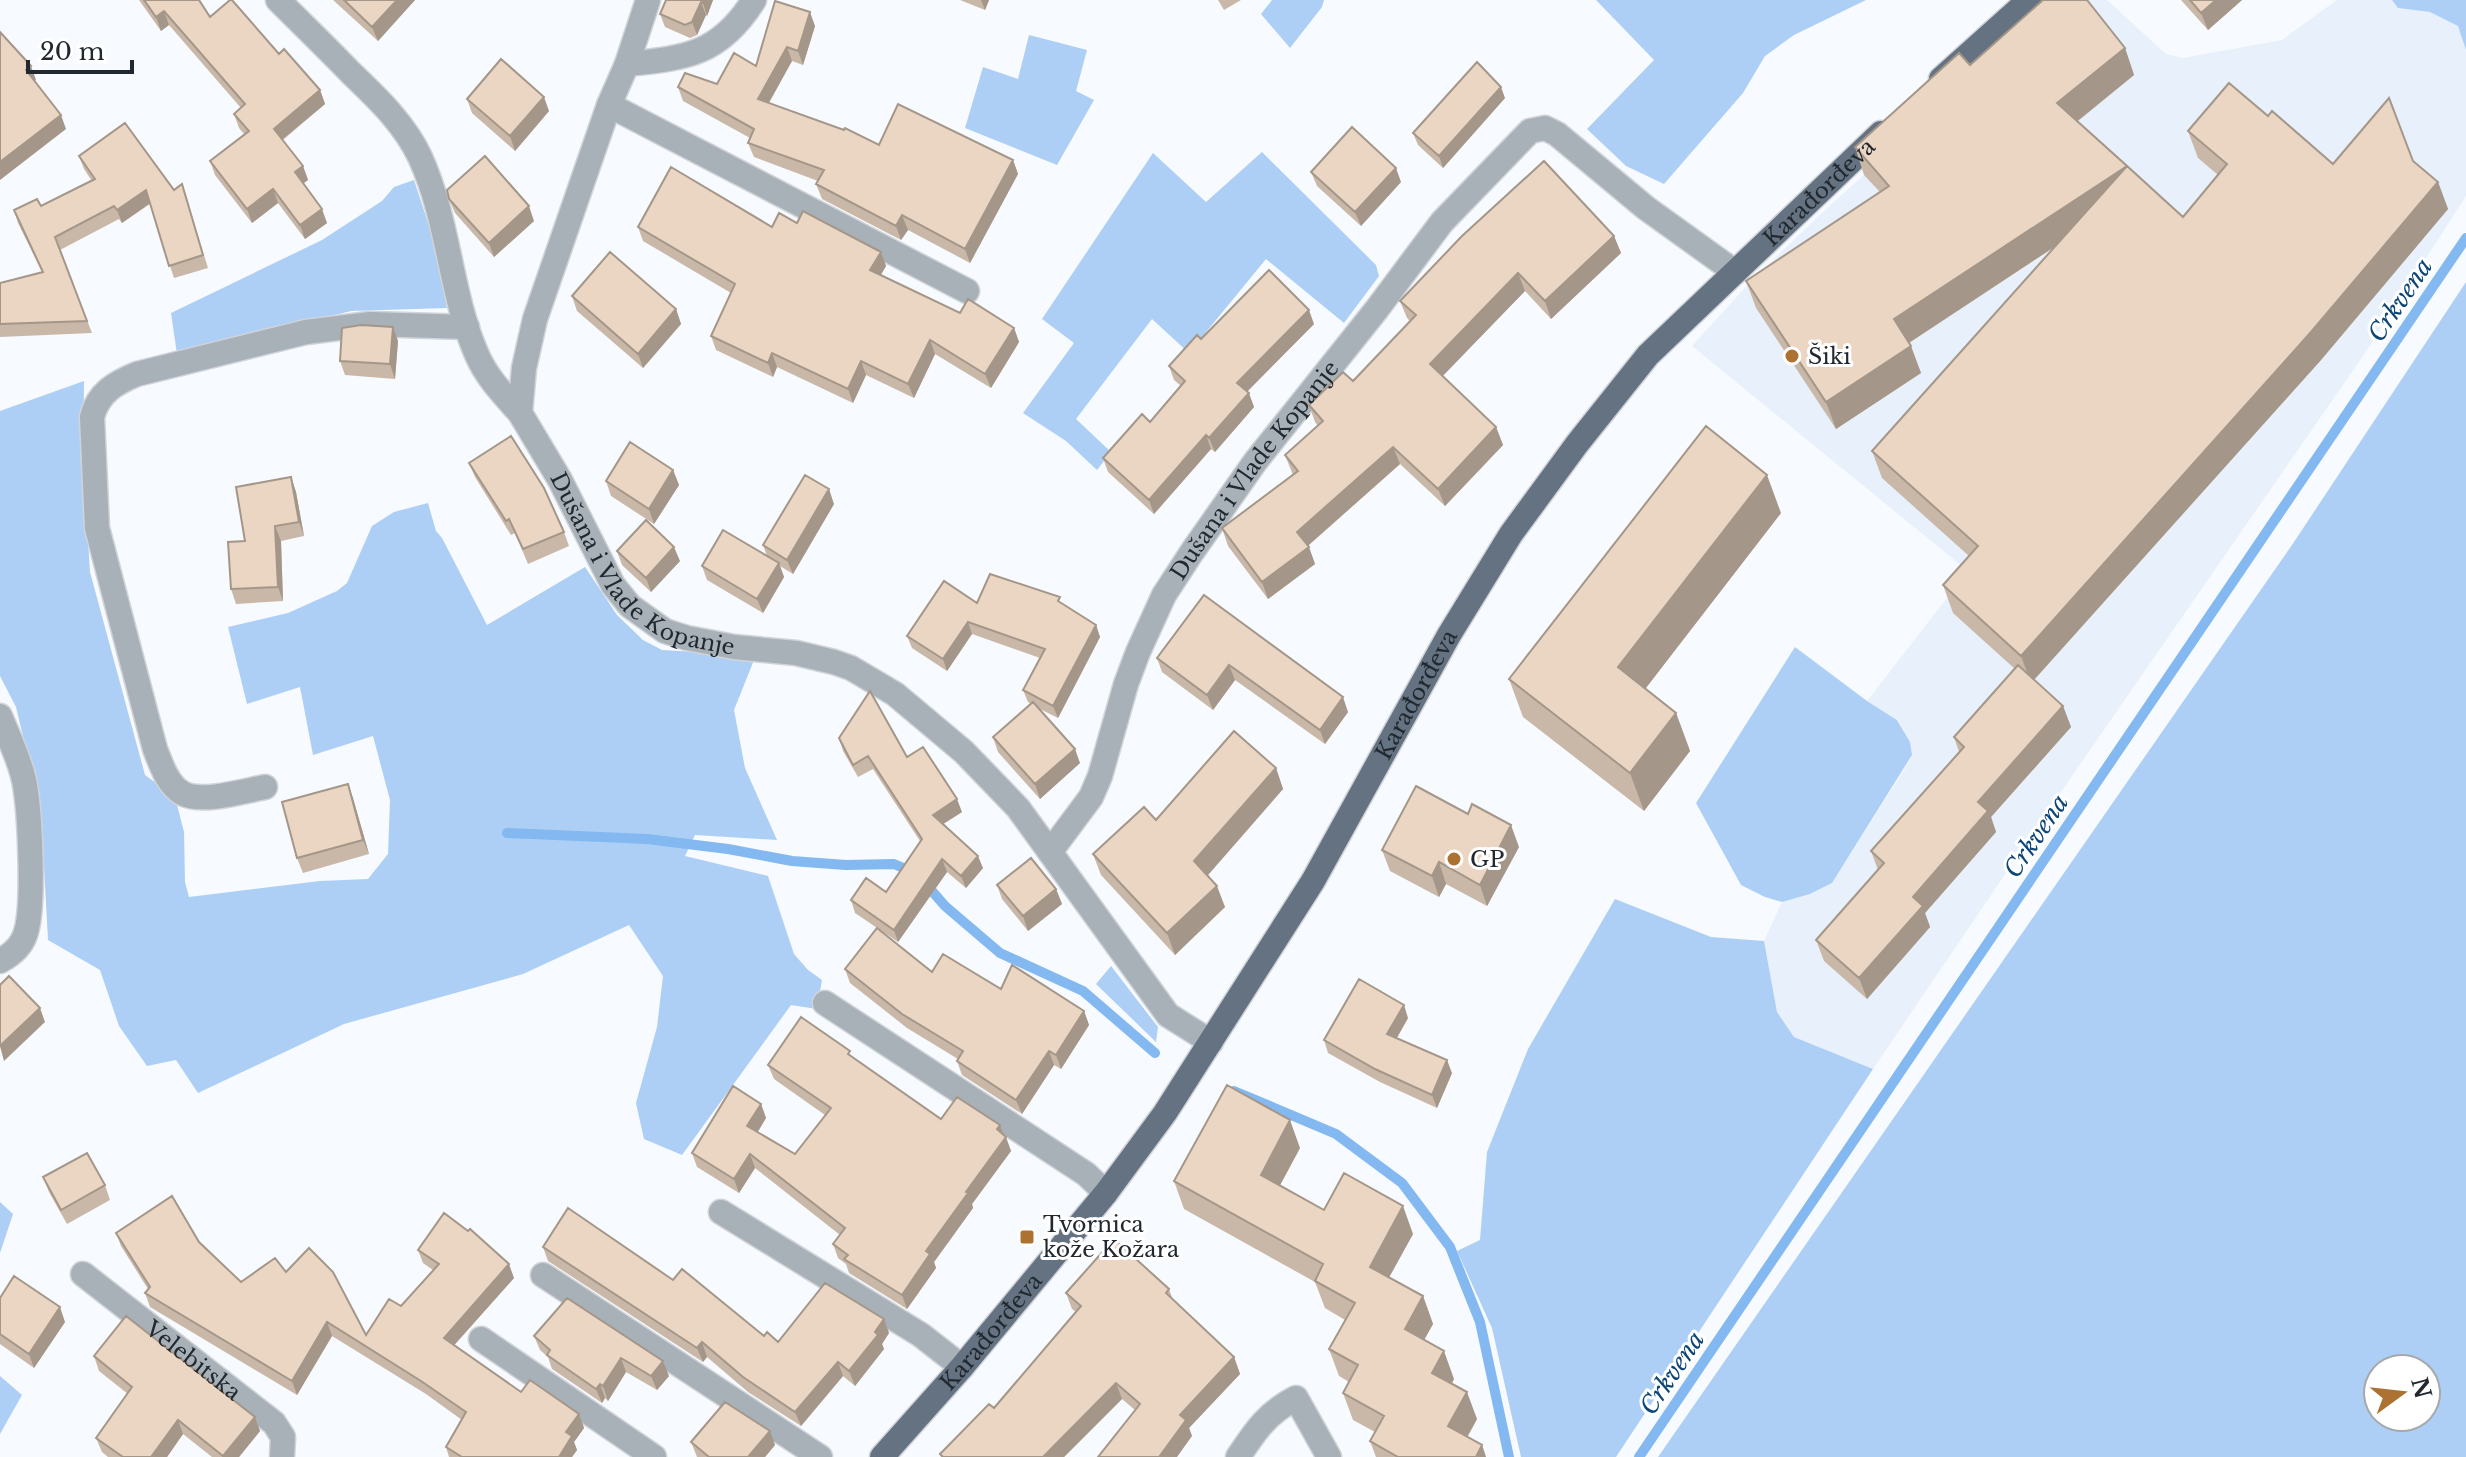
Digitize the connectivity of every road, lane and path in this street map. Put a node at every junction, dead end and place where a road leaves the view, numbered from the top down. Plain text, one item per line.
1 (278, 0) edge
2 (648, 0) edge
3 (754, 0) edge
4 (2029, 0) edge
5 (627, 64) junction
6 (1922, 96) edge
7 (609, 105) junction
8 (1899, 118) edge
9 (1735, 272) junction
10 (967, 291) dead end
11 (467, 327) junction
12 (520, 413) junction
13 (0, 716) edge
14 (265, 787) dead end
15 (1050, 852) junction
16 (0, 961) edge
17 (825, 1003) dead end
18 (1211, 1042) junction
19 (1106, 1193) junction
20 (721, 1212) dead end
21 (83, 1274) dead end
22 (543, 1275) dead end
23 (481, 1339) dead end
24 (962, 1367) junction
25 (282, 1457) edge
26 (654, 1457) edge
27 (820, 1457) edge
28 (882, 1457) edge
29 (1238, 1457) edge
30 (1329, 1457) edge

1 - 11 street, Dušana i Vlade Kopanje
2 - 5 street
3 - 5 street
4 - 6 main road
5 - 7 street
7 - 10 street
7 - 12 street
8 - 9 main road, Karađorđeva
9 - 15 street, Dušana i Vlade Kopanje
9 - 18 main road, Karađorđeva
11 - 12 street, Dušana i Vlade Kopanje
11 - 14 street
12 - 15 street, Dušana i Vlade Kopanje
13 - 16 street
15 - 18 street, Dušana i Vlade Kopanje
17 - 19 street
18 - 19 main road, Karađorđeva
19 - 24 main road, Karađorđeva
20 - 24 street
21 - 25 street, Velebitska
22 - 27 street
23 - 26 street
24 - 28 main road, Karađorđeva
29 - 30 street

